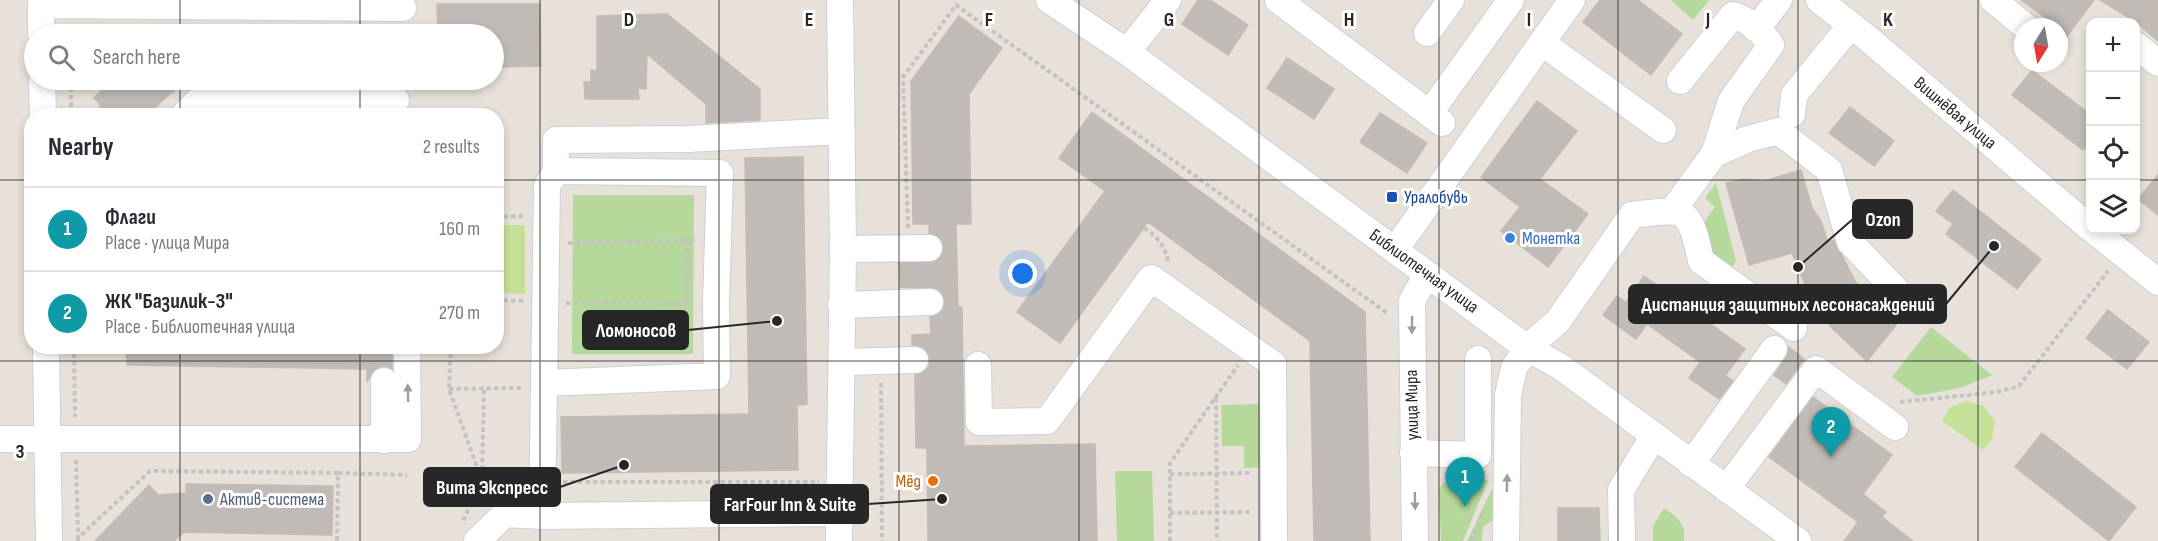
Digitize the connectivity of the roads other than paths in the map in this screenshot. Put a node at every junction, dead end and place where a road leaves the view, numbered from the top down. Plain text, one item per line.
1 (840, 0) edge
2 (1049, 0) edge
3 (1168, 0) edge
4 (1278, 0) edge
5 (1451, 0) edge
6 (1511, 0) edge
7 (1572, 0) edge
8 (1779, 0) edge
9 (1819, 0) edge
10 (1993, 0) edge
11 (403, 8) dead end
12 (202, 12) edge
13 (2015, 18) edge
14 (42, 24) edge
15 (1851, 25) junction
16 (1756, 29) junction
17 (1427, 33) dead end
18 (1542, 42) junction
19 (2140, 48) edge
20 (1128, 52) junction
21 (2158, 63) edge
22 (1680, 81) dead end
23 (42, 90) edge
24 (202, 90) edge
25 (210, 90) edge
26 (396, 100) dead end
27 (43, 108) edge
28 (189, 108) edge
29 (1792, 114) dead end
30 (1663, 130) dead end
31 (840, 131) junction
32 (1714, 154) junction
33 (556, 171) junction
34 (1673, 210) junction
35 (2086, 221) edge
36 (2101, 234) edge
37 (919, 248) road end
38 (843, 249) junction
39 (1395, 250) junction
40 (1427, 274) junction
41 (2158, 282) edge
42 (1900, 294) dead end
43 (930, 302) dead end
44 (841, 305) junction
45 (1794, 328) dead end
46 (1527, 348) junction
47 (1774, 349) dead end
48 (46, 354) edge
49 (406, 354) edge
50 (915, 360) dead end
51 (1478, 360) dead end
52 (842, 362) junction
53 (978, 366) dead end
54 (384, 381) dead end
55 (544, 387) junction
56 (1894, 427) dead end
57 (1653, 437) junction
58 (0, 439) edge
59 (396, 439) junction
60 (48, 440) junction
61 (1413, 453) junction
62 (1691, 464) junction
63 (1726, 489) junction
64 (839, 513) junction
65 (542, 516) junction
66 (468, 535) edge
67 (48, 541) edge
68 (839, 541) edge
69 (1274, 541) edge
70 (1415, 541) edge
71 (1506, 541) edge
72 (1622, 541) edge
73 (1798, 541) edge

1 - 31 street
2 - 20 street, Библиотечная улица
3 - 20 street
4 - 6 street
5 - 17 street
7 - 18 street
8 - 16 street
9 - 15 street, Вишнёвая улица
10 - 13 street
11 - 12 street
12 - 14 street
15 - 29 street
15 - 35 street, Вишнёвая улица
16 - 22 street
16 - 32 street
18 - 30 street
18 - 39 street
19 - 21 street
20 - 39 street, Библиотечная улица
23 - 27 street
24 - 28 street
25 - 26 street
31 - 33 street
31 - 38 street
32 - 34 street
32 - 42 street
33 - 55 street
33 - 55 street
34 - 45 street
34 - 46 street
36 - 41 street, Вишнёвая улица
37 - 38 street
38 - 44 street
39 - 40 street, Библиотечная улица
40 - 46 street, Библиотечная улица
40 -> 61 street, улица Мира
43 - 44 street
44 - 52 street
46 - 57 street, Библиотечная улица
71 -> 46 street
47 - 62 street
48 - 60 street
59 -> 49 street
50 - 52 street
51 - 61 street
52 - 64 street
53 - 69 street
54 - 59 street
55 - 65 street
56 - 63 street
57 - 62 street, Библиотечная улица
57 - 72 street
58 - 60 street
59 - 60 street
60 - 67 street
61 -> 70 street, улица Мира
62 - 63 street, Библиотечная улица
63 - 73 street, Библиотечная улица
64 - 65 street
64 - 68 street
65 - 66 street

